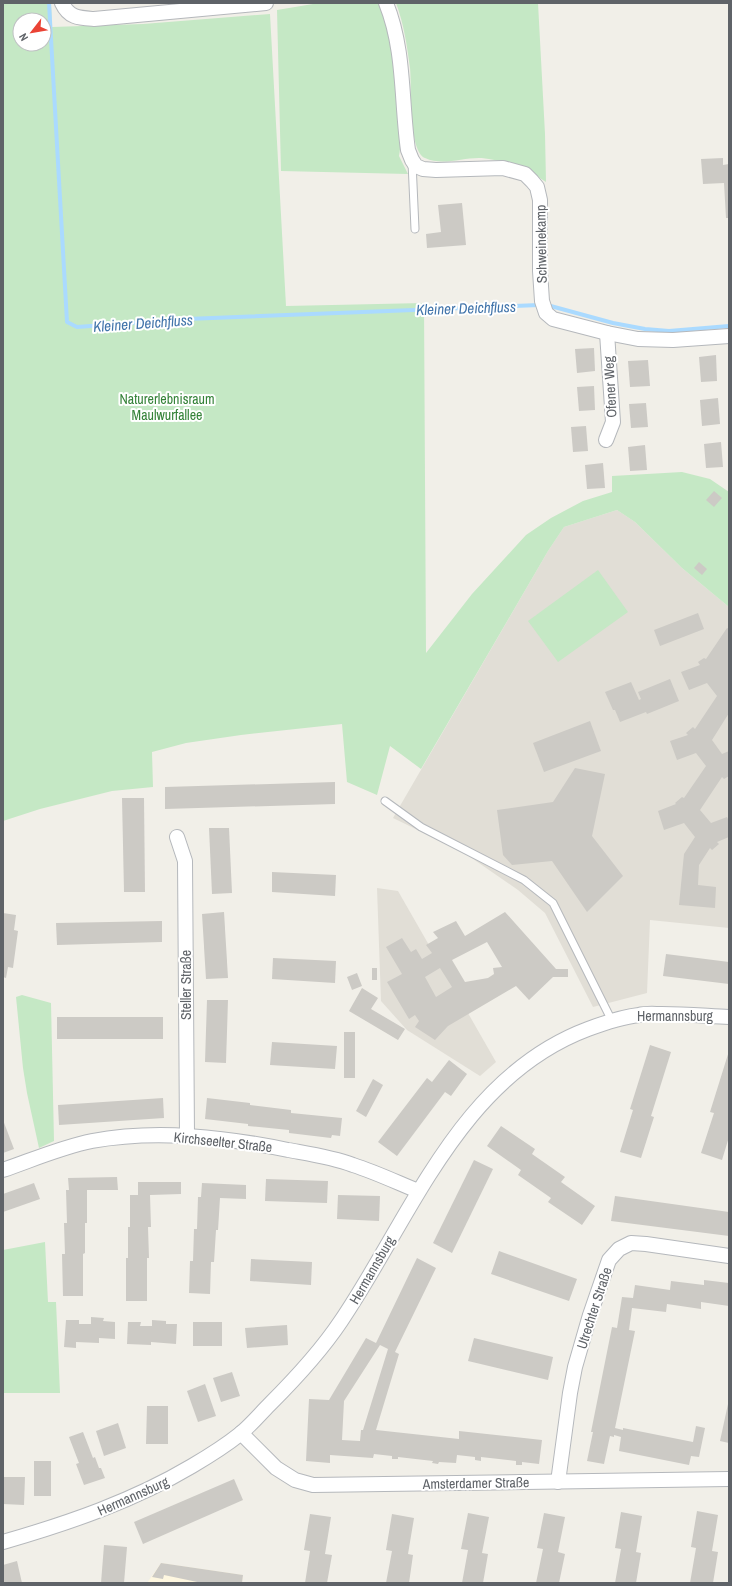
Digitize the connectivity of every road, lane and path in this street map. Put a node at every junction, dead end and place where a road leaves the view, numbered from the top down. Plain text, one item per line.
1 (62, 3) edge
2 (266, 3) edge
3 (386, 3) edge
4 (412, 160) junction
5 (415, 229) dead end
6 (607, 333) junction
7 (729, 336) edge
8 (606, 440) dead end
9 (385, 801) dead end
10 (177, 837) dead end
11 (729, 1017) edge
12 (612, 1021) junction
13 (187, 1135) junction
14 (3, 1170) edge
15 (418, 1191) junction
16 (729, 1256) edge
17 (241, 1434) junction
18 (729, 1479) edge
19 (558, 1482) junction
20 (3, 1542) edge

1 - 2 street
3 - 4 street
4 - 5 lane
4 - 6 street, Schweinekamp
6 - 7 street, Schweinekamp
6 - 8 street, Ofener Weg
9 - 12 lane
10 - 13 street, Steller Straße
11 - 12 street, Hermannsburg
12 - 15 street, Hermannsburg
13 - 14 street, Kirchseelter Straße
13 - 15 street, Kirchseelter Straße
15 - 17 street, Hermannsburg
16 - 19 street, Utrechter Straße
17 - 19 street, Amsterdamer Straße
17 - 20 street, Hermannsburg
18 - 19 street, Amsterdamer Straße

